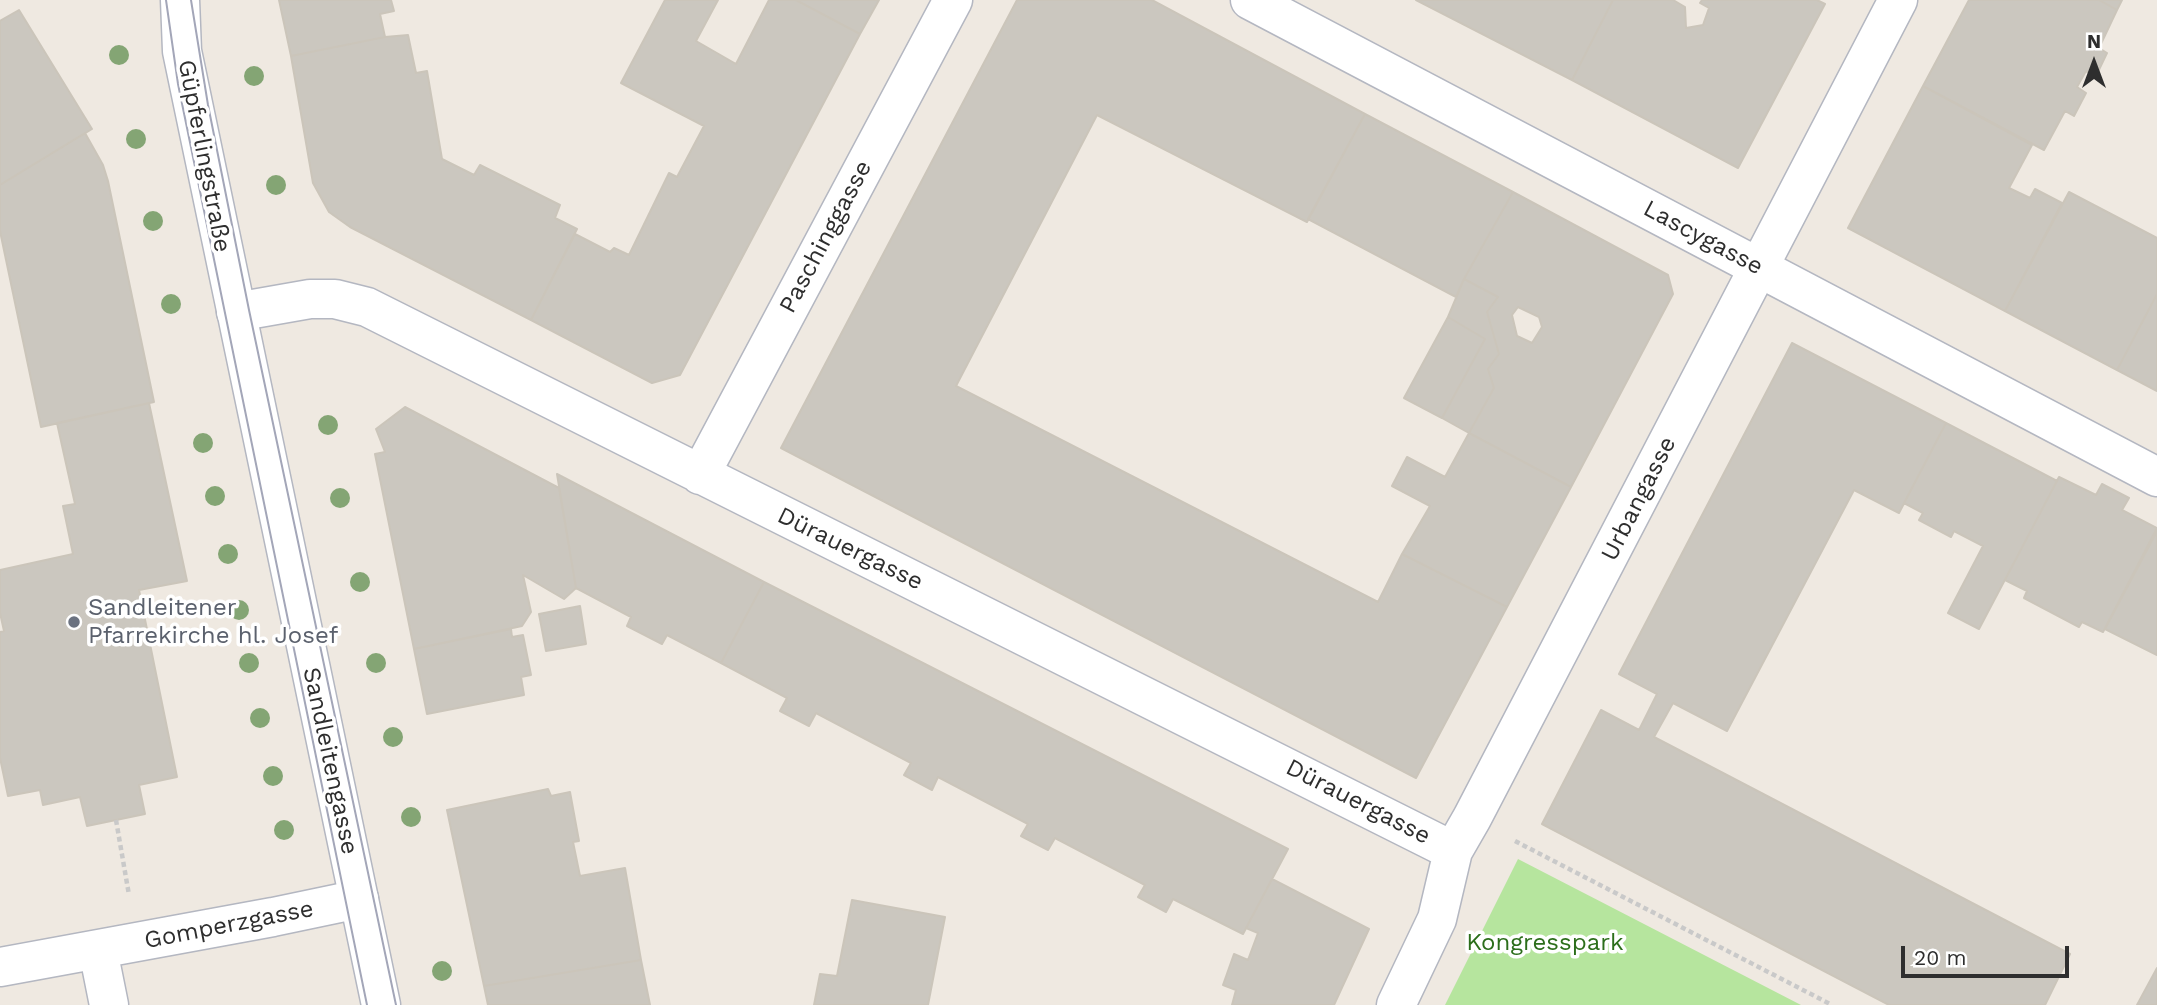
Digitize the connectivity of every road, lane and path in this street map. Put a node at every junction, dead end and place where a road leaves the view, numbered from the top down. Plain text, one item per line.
1 (180, 0) edge
2 (953, 0) edge
3 (1250, 0) edge
4 (1898, 0) edge
5 (1759, 267) junction
6 (236, 312) junction
7 (700, 475) junction
8 (2157, 477) edge
9 (116, 820) dead end
10 (1515, 841) dead end
11 (1453, 851) junction
12 (359, 899) junction
13 (130, 900) dead end
14 (99, 950) junction
15 (0, 967) edge
16 (109, 1005) edge
17 (381, 1005) edge
18 (1396, 1005) edge
19 (1832, 1005) edge

1 - 6 street, Güpferlingstraße
2 - 7 street, Paschinggasse
3 - 5 street, Lascygasse
4 - 5 street, Urbangasse
5 - 8 street, Lascygasse
5 - 11 street, Urbangasse
6 - 7 street, Dürauergasse
6 - 12 street, Sandleitengasse
7 - 11 street, Dürauergasse
9 - 13 path
10 - 19 path
11 - 18 street, Urbangasse
12 - 14 street, Gomperzgasse
12 - 17 street, Sandleitengasse
14 - 15 street, Gomperzgasse
14 - 16 street

